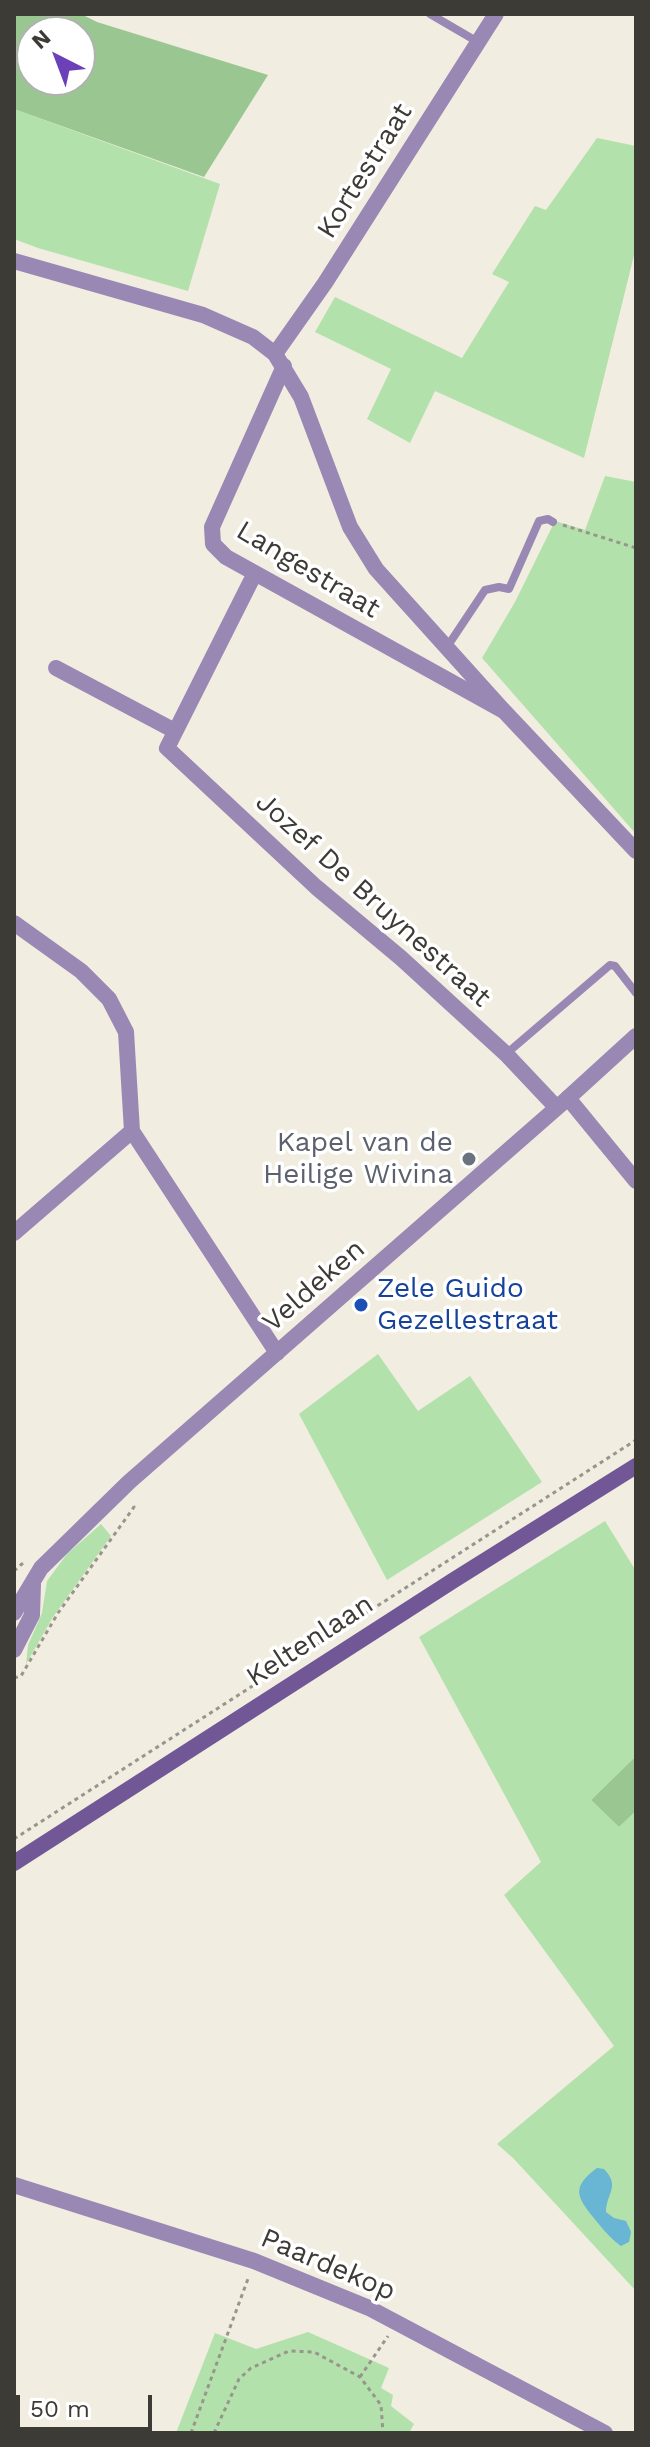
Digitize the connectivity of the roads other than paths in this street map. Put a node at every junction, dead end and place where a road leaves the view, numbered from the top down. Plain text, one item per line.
1 (430, 14) edge
2 (496, 14) edge
3 (478, 42) junction
4 (14, 261) edge
5 (279, 360) junction
6 (553, 522) road end
7 (255, 573) junction
8 (446, 647) junction
9 (56, 668) dead end
10 (503, 710) junction
11 (175, 731) junction
12 (636, 851) edge
13 (14, 923) edge
14 (636, 993) edge
15 (636, 1036) edge
16 (506, 1054) junction
17 (562, 1102) junction
18 (132, 1131) junction
19 (636, 1181) edge
20 (14, 1233) edge
21 (277, 1353) junction
22 (636, 1466) edge
23 (33, 1581) junction
24 (14, 1613) edge
25 (14, 1650) edge
26 (14, 1863) edge
27 (14, 2185) edge
28 (605, 2433) edge

1 - 3 lane
2 - 3 street, Kortestraat
3 - 5 street, Kortestraat
4 - 5 street, Langestraat
5 - 7 street, Langestraat
5 - 8 street, Langestraat
6 - 8 lane
7 - 10 street, Langestraat
7 - 11 street
8 - 10 street, Langestraat
9 - 11 street
10 - 12 street, Langestraat
11 - 16 street, Jozef De Bruynestraat
13 - 18 street
14 - 16 lane
15 - 17 street, Veldeken
16 - 17 street, Jozef De Bruynestraat
17 - 19 street, Jozef De Bruynestraat
17 - 21 street, Veldeken
18 - 20 street
18 - 21 street
21 - 23 street, Veldeken
22 - 26 main road, Keltenlaan
23 - 24 street, Veldeken
23 - 25 street
27 - 28 street, Paardekop

